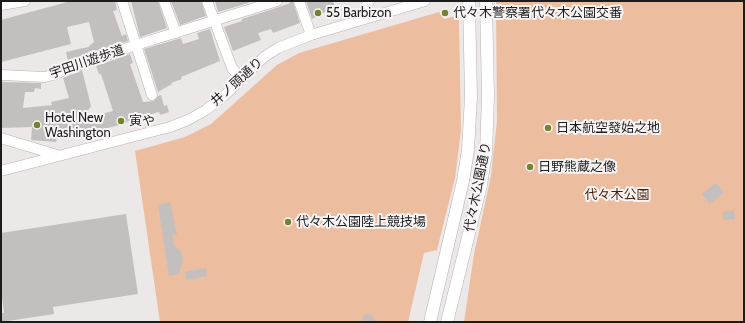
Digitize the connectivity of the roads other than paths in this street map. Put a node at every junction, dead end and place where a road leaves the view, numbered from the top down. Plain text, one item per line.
1 (25, 1) edge
2 (122, 1) edge
3 (164, 1) edge
4 (207, 1) edge
5 (277, 1) edge
6 (299, 1) edge
7 (369, 1) edge
8 (425, 1) edge
9 (469, 1) edge
10 (486, 1) edge
11 (255, 4) edge
12 (1, 6) edge
13 (360, 19) junction
14 (213, 21) junction
15 (176, 34) junction
16 (311, 35) junction
17 (136, 45) junction
18 (1, 75) edge
19 (241, 79) junction
20 (152, 95) dead end
21 (1, 138) edge
22 (59, 156) junction
23 (1, 171) edge
24 (430, 322) edge
25 (447, 322) edge

1 - 12 street
2 - 17 street
3 - 15 street
4 - 14 street
5 - 11 street, 宇田川遊歩道
6 - 16 street
7 - 13 street
8 - 13 street, 井ノ頭通り
9 - 24 main road, 代々木公園通り
10 - 25 main road, 代々木公園通り
11 - 14 street, 宇田川遊歩道
13 - 16 street, 井ノ頭通り
14 - 15 street, 宇田川遊歩道
14 - 19 street
15 - 17 street, 宇田川遊歩道
16 - 19 street, 井ノ頭通り
17 - 18 street, 宇田川遊歩道
17 - 20 street
19 - 22 street, 井ノ頭通り
21 - 22 street
22 - 23 street, 井ノ頭通り

